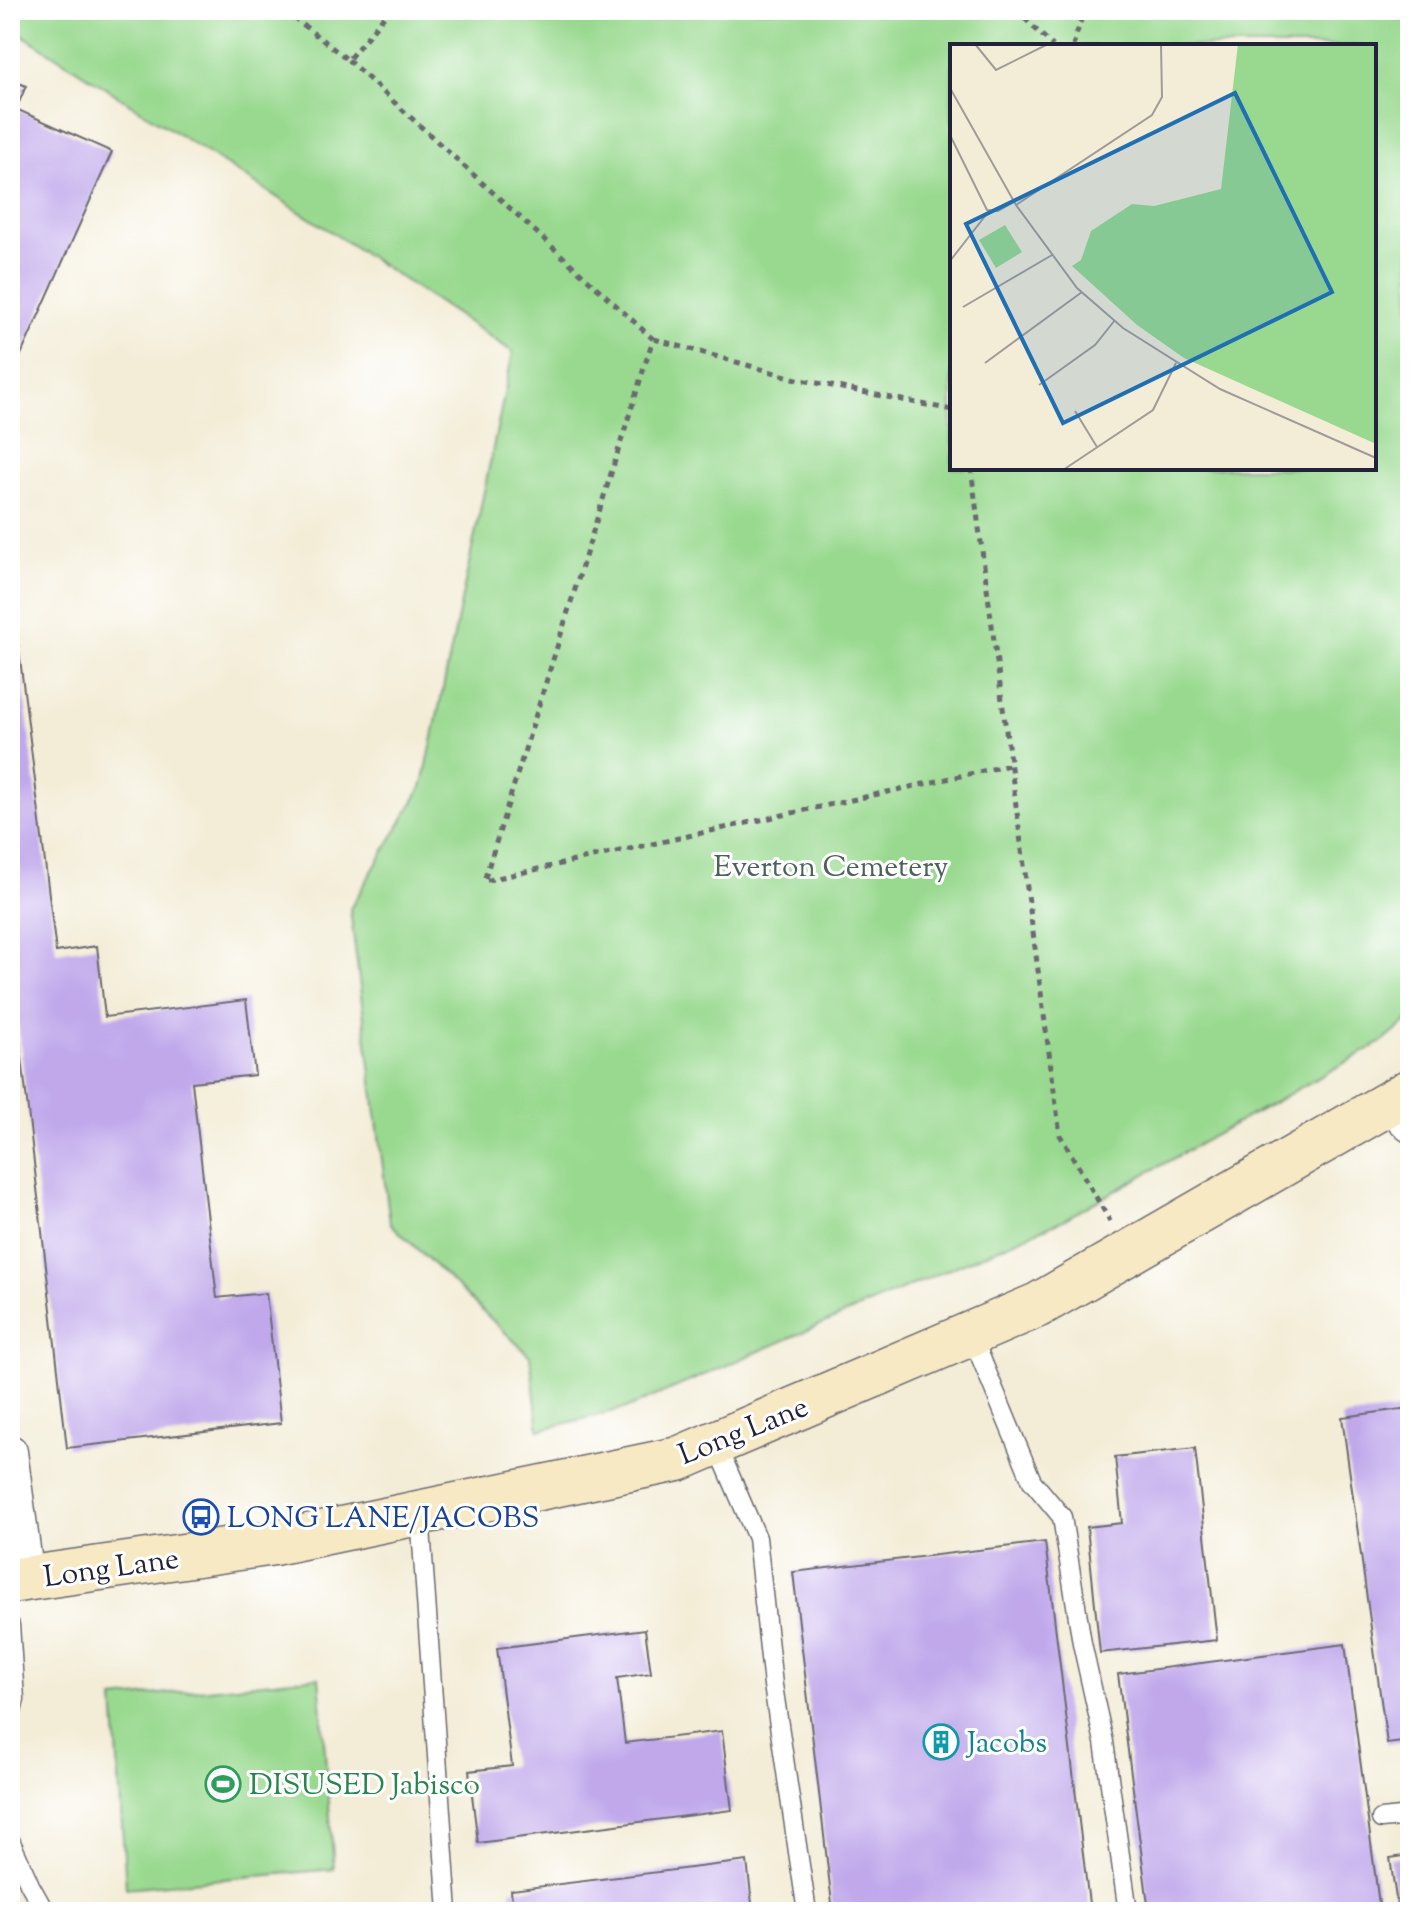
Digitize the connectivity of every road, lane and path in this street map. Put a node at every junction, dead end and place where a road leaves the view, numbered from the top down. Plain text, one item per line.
1 (284, 10) edge
2 (389, 10) edge
3 (1016, 10) edge
4 (1084, 10) edge
5 (1051, 44) edge
6 (1074, 44) edge
7 (348, 60) junction
8 (653, 339) junction
9 (950, 410) edge
10 (971, 470) edge
11 (1010, 765) junction
12 (1403, 1107) edge
13 (1129, 1253) junction
14 (971, 1334) junction
15 (716, 1443) junction
16 (10, 1452) edge
17 (420, 1514) junction
18 (19, 1580) edge
19 (10, 1625) edge
20 (10, 1720) edge
21 (1410, 1816) edge
22 (1381, 1819) dead end
23 (10, 1840) edge
24 (45, 1912) edge
25 (448, 1912) edge
26 (807, 1912) edge
27 (1128, 1912) edge

1 - 7 path
2 - 7 path
3 - 5 path
4 - 6 path
7 - 8 path
8 - 9 path
8 - 11 path
10 - 11 path
11 - 13 path
12 - 13 main road, Long Lane
13 - 14 main road, Long Lane
14 - 15 main road, Long Lane
14 - 27 lane
15 - 17 main road, Long Lane
15 - 26 lane
16 - 18 street
17 - 18 main road, Long Lane
17 - 25 lane
19 - 20 lane
21 - 22 lane
23 - 24 lane

